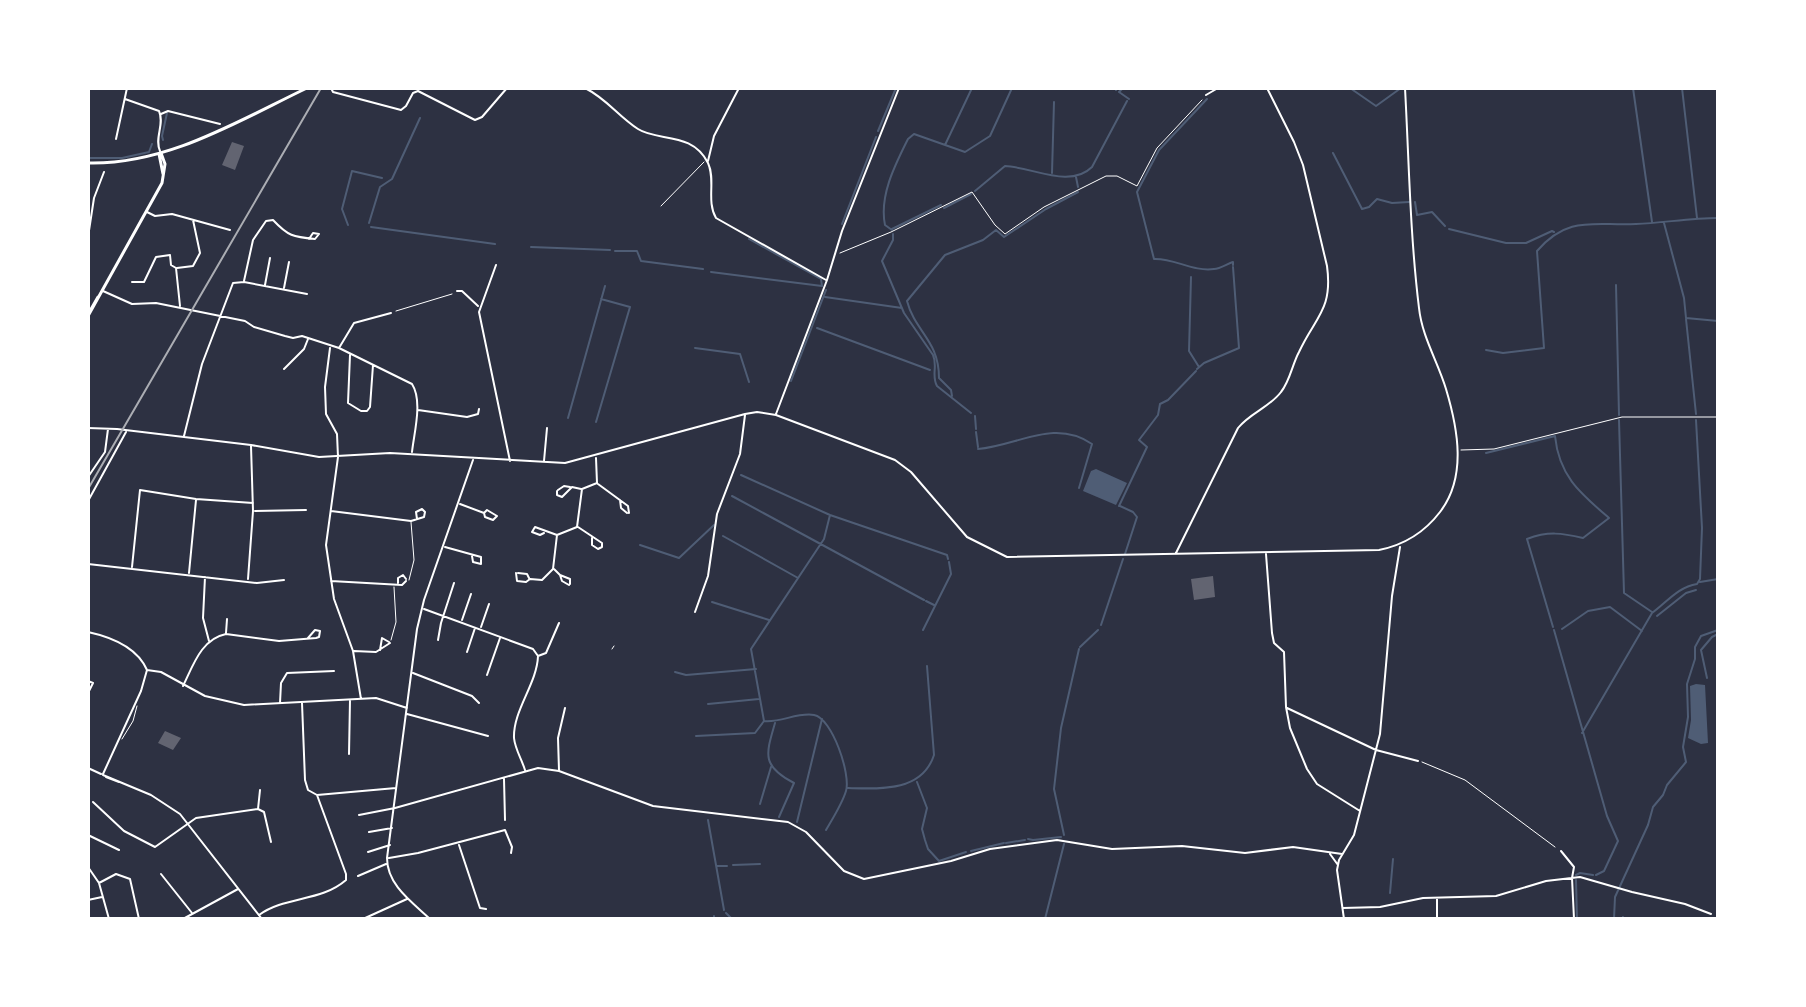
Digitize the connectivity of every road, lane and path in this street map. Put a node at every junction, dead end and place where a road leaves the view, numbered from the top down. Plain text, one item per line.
1 (127, 88) edge
2 (307, 88) edge
3 (331, 88) edge
4 (507, 88) edge
5 (585, 88) edge
6 (739, 88) edge
7 (899, 88) edge
8 (1218, 88) edge
9 (1267, 88) edge
10 (1405, 88) edge
11 (293, 92) edge
12 (1206, 95) joint
13 (125, 99) junction
14 (161, 114) junction
15 (220, 124) dead end
16 (116, 139) dead end
17 (160, 154) junction
18 (706, 161) junction
19 (88, 163) edge
20 (104, 172) dead end
21 (661, 206) dead end
22 (146, 211) junction
23 (193, 220) junction
24 (230, 230) dead end
25 (88, 237) edge
26 (309, 239) dead end
27 (834, 256) junction
28 (270, 258) dead end
29 (289, 262) dead end
30 (496, 265) dead end
31 (176, 268) junction
32 (827, 280) junction
33 (132, 282) dead end
34 (244, 282) junction
35 (264, 286) junction
36 (284, 290) junction
37 (457, 291) joint
38 (101, 292) junction
39 (307, 294) dead end
40 (180, 307) junction
41 (479, 307) junction
42 (90, 311) edge
43 (391, 313) joint
44 (219, 317) junction
45 (308, 338) junction
46 (330, 347) junction
47 (339, 348) junction
48 (350, 354) junction
49 (373, 365) junction
50 (284, 369) dead end
51 (417, 409) junction
52 (479, 409) dead end
53 (745, 414) junction
54 (776, 415) junction
55 (1718, 417) edge
56 (88, 428) edge
57 (108, 428) junction
58 (547, 428) dead end
59 (127, 430) junction
60 (183, 438) junction
61 (251, 445) junction
62 (1458, 450) junction
63 (411, 455) junction
64 (338, 457) junction
65 (596, 457) junction
66 (474, 458) junction
67 (510, 461) junction
68 (544, 463) junction
69 (88, 477) edge
70 (597, 483) junction
71 (572, 487) dead end
72 (582, 489) junction
73 (196, 499) junction
74 (620, 500) dead end
75 (88, 501) edge
76 (253, 503) junction
77 (459, 504) junction
78 (306, 510) dead end
79 (330, 510) junction
80 (253, 511) junction
81 (484, 513) dead end
82 (417, 519) dead end
83 (411, 521) junction
84 (577, 527) junction
85 (545, 533) dead end
86 (557, 535) junction
87 (592, 537) dead end
88 (444, 546) junction
89 (1400, 546) junction
90 (1266, 553) junction
91 (1176, 555) junction
92 (472, 556) dead end
93 (88, 564) edge
94 (132, 568) junction
95 (553, 569) junction
96 (189, 574) junction
97 (205, 575) junction
98 (560, 575) dead end
99 (530, 579) dead end
100 (284, 580) dead end
101 (247, 581) junction
102 (330, 581) junction
103 (406, 581) junction
104 (454, 583) dead end
105 (396, 585) junction
106 (471, 594) dead end
107 (489, 604) dead end
108 (423, 609) junction
109 (695, 612) dead end
110 (443, 615) junction
111 (227, 619) dead end
112 (462, 622) junction
113 (559, 623) dead end
114 (476, 627) junction
115 (480, 628) junction
116 (88, 632) edge
117 (226, 634) junction
118 (500, 636) junction
119 (308, 638) dead end
120 (438, 640) dead end
121 (209, 641) junction
122 (390, 643) junction
123 (380, 650) junction
124 (353, 651) junction
125 (467, 652) dead end
126 (538, 656) junction
127 (147, 670) junction
128 (334, 671) dead end
129 (412, 672) junction
130 (487, 675) dead end
131 (88, 681) edge
132 (183, 686) junction
133 (88, 693) edge
134 (350, 699) junction
135 (361, 699) junction
136 (302, 701) junction
137 (479, 703) dead end
138 (280, 704) junction
139 (1286, 707) junction
140 (407, 708) junction
141 (565, 708) dead end
142 (406, 714) junction
143 (488, 736) dead end
144 (1376, 750) junction
145 (349, 754) dead end
146 (1418, 761) joint
147 (88, 768) edge
148 (526, 771) junction
149 (559, 771) junction
150 (103, 775) junction
151 (504, 777) junction
152 (397, 788) junction
153 (260, 790) dead end
154 (317, 795) junction
155 (93, 802) dead end
156 (395, 808) junction
157 (258, 809) junction
158 (1360, 811) junction
159 (359, 815) dead end
160 (505, 820) dead end
161 (188, 822) junction
162 (392, 828) junction
163 (369, 832) dead end
164 (88, 835) edge
165 (271, 842) dead end
166 (458, 843) junction
167 (390, 845) junction
168 (119, 850) dead end
169 (1561, 851) joint
170 (368, 852) dead end
171 (511, 853) dead end
172 (1329, 853) junction
173 (1342, 854) junction
174 (387, 858) junction
175 (387, 864) junction
176 (1338, 865) junction
177 (88, 867) edge
178 (161, 874) dead end
179 (358, 876) dead end
180 (1572, 878) junction
181 (99, 883) junction
182 (239, 889) junction
183 (103, 896) junction
184 (408, 898) junction
185 (1437, 898) junction
186 (88, 900) edge
187 (1342, 908) junction
188 (486, 909) dead end
189 (193, 914) junction
190 (1711, 914) dead end
191 (259, 915) junction
192 (109, 919) edge
193 (139, 919) edge
194 (183, 919) edge
195 (262, 919) edge
196 (363, 919) edge
197 (430, 919) edge
198 (1344, 919) edge
199 (1437, 919) edge
200 (1574, 919) edge

1 - 13 street
2 - 11 main road
3 - 4 street
5 - 18 street
6 - 18 street
7 - 27 street
8 - 12 street
9 - 91 street
10 - 62 street
11 - 17 main road
12 - 27 path
13 - 14 street
13 - 16 street
14 - 15 street
14 - 17 street
17 - 19 main road
17 - 22 main road
18 - 21 lane
18 - 32 street
20 - 25 street
22 - 23 street
22 - 38 main road
23 - 24 street
23 - 31 street
26 - 34 street
27 - 32 street
28 - 35 street
29 - 36 street
30 - 41 street
31 - 33 street
31 - 40 street
32 - 54 street
34 - 35 street
34 - 44 street
35 - 36 street
36 - 39 street
37 - 41 street
37 - 43 path
38 - 40 street
38 - 42 main road
40 - 44 street
41 - 67 street
43 - 47 street
44 - 45 street
44 - 60 street
45 - 46 street
45 - 50 street
46 - 47 street
46 - 64 street
47 - 48 street
48 - 49 street
48 - 49 street
49 - 51 street
51 - 52 street
51 - 63 street
53 - 54 street
53 - 65 street
53 - 109 street
54 - 91 street
55 - 62 lane
56 - 57 street
57 - 59 street
57 - 69 street
58 - 68 street
59 - 60 street
59 - 75 street
60 - 61 street
61 - 64 street
61 - 76 street
62 - 89 street
63 - 64 street
63 - 66 street
64 - 79 street
65 - 68 street
65 - 70 street
66 - 67 street
66 - 77 street
67 - 68 street
70 - 72 street
70 - 74 street
71 - 72 street
72 - 84 street
73 - 76 street
73 - 94 street
73 - 96 street
76 - 80 street
77 - 81 street
77 - 88 street
78 - 80 street
79 - 83 street
79 - 102 street
80 - 101 street
82 - 83 street
83 - 103 lane
84 - 86 street
84 - 87 street
85 - 86 street
86 - 95 street
88 - 92 street
88 - 108 street
89 - 90 street
89 - 144 street
90 - 91 street
90 - 139 street
93 - 94 street
94 - 96 street
95 - 98 street
95 - 99 street
96 - 97 street
97 - 101 street
97 - 121 street
100 - 101 street
102 - 105 street
102 - 124 street
103 - 105 street
103 - 105 street
104 - 110 street
105 - 122 lane
106 - 112 street
107 - 115 street
108 - 110 street
108 - 129 street
110 - 112 street
110 - 120 street
111 - 117 street
112 - 114 street
113 - 126 street
114 - 115 street
114 - 125 street
115 - 118 street
116 - 127 street
117 - 119 street
117 - 121 street
118 - 126 street
118 - 130 street
121 - 132 street
122 - 123 street
122 - 123 street
123 - 124 street
124 - 135 street
126 - 148 street
127 - 132 street
127 - 150 street
128 - 138 street
129 - 137 street
129 - 140 street
131 - 133 street
132 - 138 street
134 - 135 street
134 - 136 street
134 - 145 street
135 - 140 street
136 - 138 street
136 - 154 street
139 - 144 street
139 - 158 street
140 - 142 street
141 - 149 street
142 - 143 street
142 - 152 street
144 - 146 street
144 - 158 street
146 - 169 path
147 - 150 street
148 - 149 street
148 - 151 street
149 - 172 street
150 - 161 street
151 - 156 street
151 - 160 street
152 - 154 street
152 - 156 street
153 - 157 street
154 - 191 street
155 - 161 street
156 - 159 street
156 - 162 street
157 - 161 street
157 - 165 street
158 - 173 street
161 - 182 street
162 - 163 street
162 - 167 street
164 - 168 street
166 - 171 street
166 - 174 street
166 - 188 street
167 - 170 street
167 - 174 street
169 - 180 street
172 - 173 street
172 - 176 street
173 - 176 street
174 - 175 street
175 - 179 street
175 - 184 street
176 - 187 street
177 - 181 street
178 - 189 street
180 - 185 street
180 - 190 street
180 - 200 street
181 - 183 street
181 - 193 street
182 - 189 street
182 - 191 street
183 - 186 street
183 - 192 street
184 - 196 street
184 - 197 street
185 - 187 street
185 - 199 street
187 - 198 street
189 - 194 street
191 - 195 street

